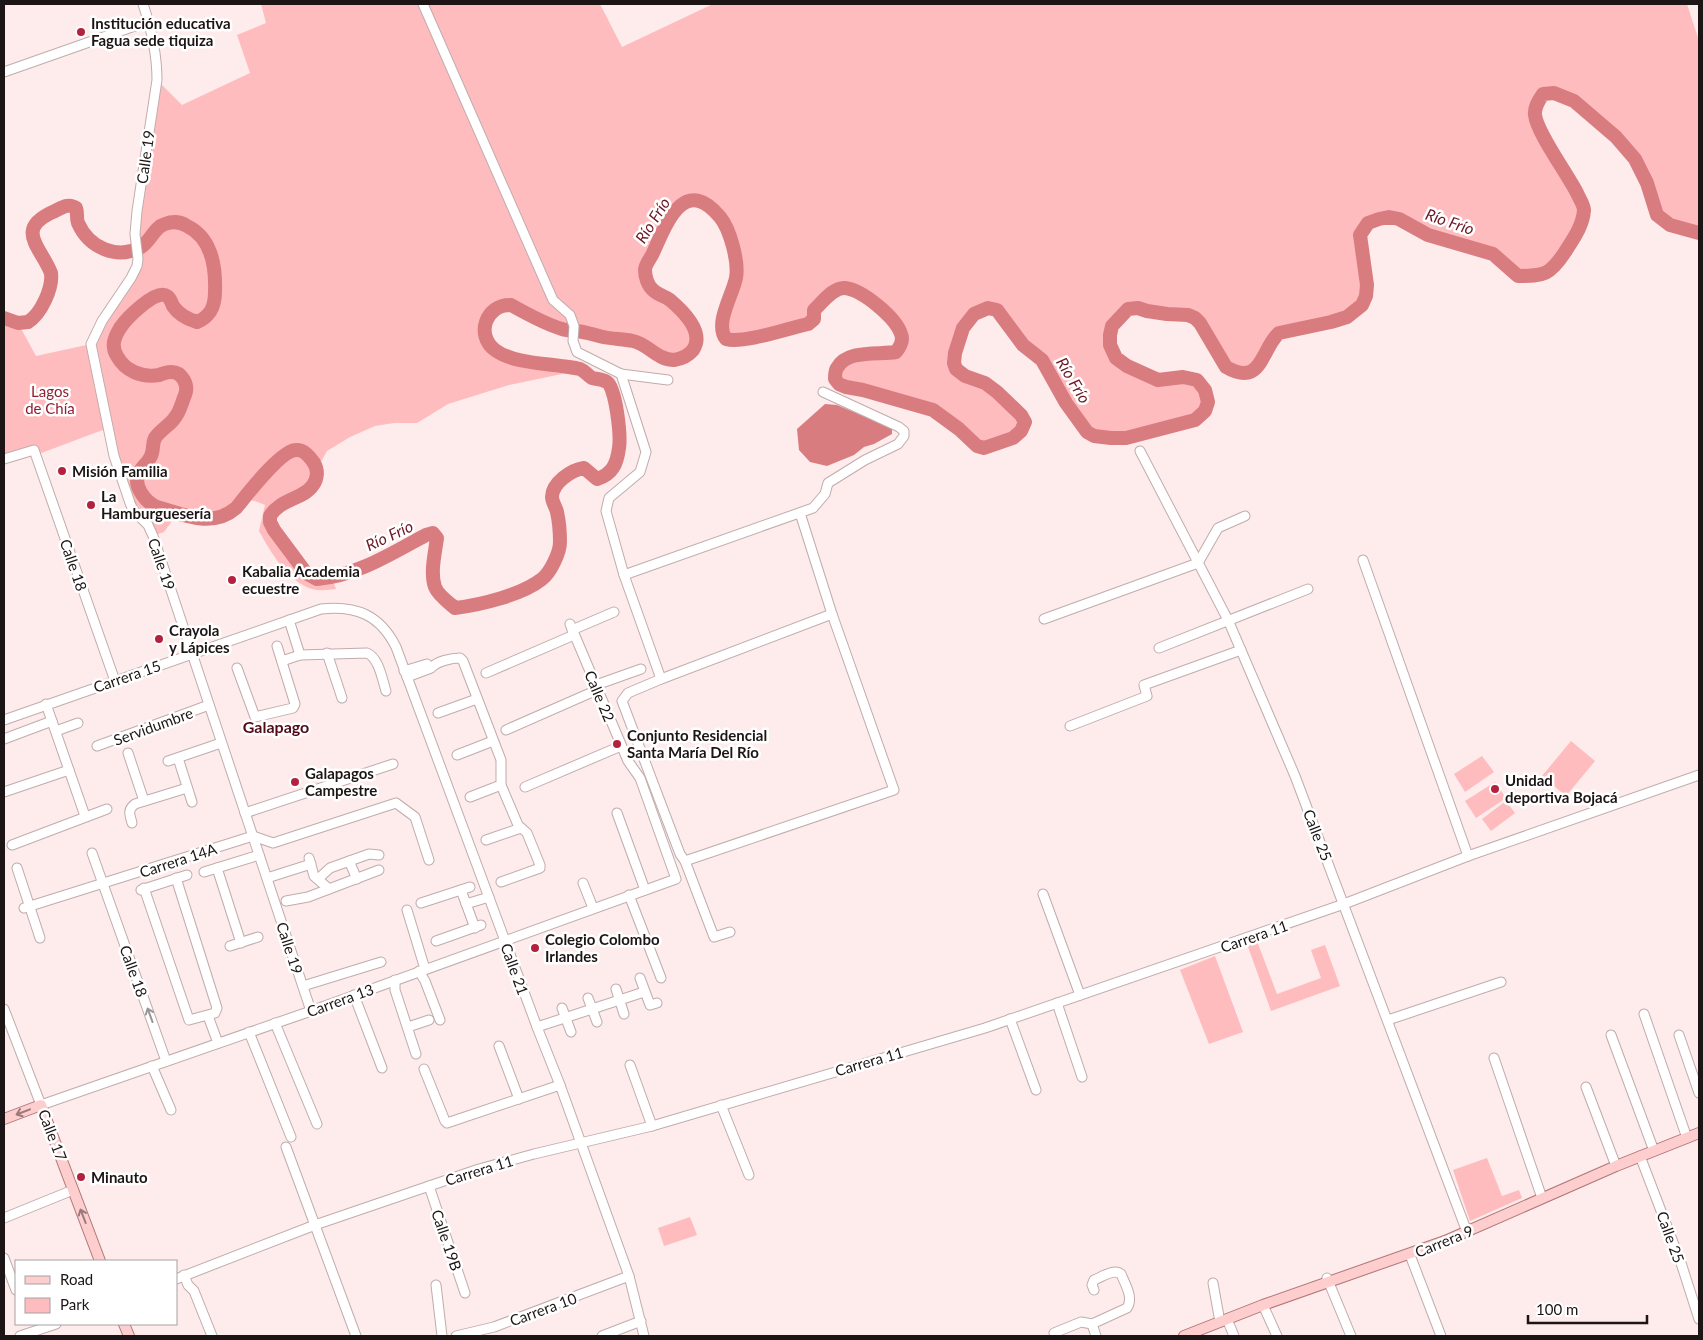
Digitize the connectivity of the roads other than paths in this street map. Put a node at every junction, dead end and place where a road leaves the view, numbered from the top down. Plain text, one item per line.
1 (143, 4) edge
2 (423, 4) edge
3 (149, 21) junction
4 (4, 72) edge
5 (622, 374) junction
6 (668, 380) dead end
7 (823, 392) dead end
8 (1140, 451) dead end
9 (4, 459) edge
10 (800, 513) junction
11 (1245, 516) dead end
12 (1363, 560) dead end
13 (1198, 563) junction
14 (624, 575) junction
15 (1308, 589) dead end
16 (614, 612) dead end
17 (365, 614) joint
18 (832, 614) junction
19 (1044, 619) dead end
20 (289, 620) junction
21 (1228, 620) junction
22 (572, 630) junction
23 (277, 646) dead end
24 (1159, 648) dead end
25 (1241, 650) junction
26 (327, 653) junction
27 (192, 654) junction
28 (300, 655) junction
29 (282, 662) junction
30 (237, 668) dead end
31 (641, 669) dead end
32 (486, 673) dead end
33 (405, 674) junction
34 (661, 679) junction
35 (115, 680) junction
36 (596, 687) junction
37 (386, 691) dead end
38 (342, 698) dead end
39 (478, 699) junction
40 (46, 704) junction
41 (209, 705) junction
42 (438, 713) dead end
43 (4, 720) edge
44 (52, 721) junction
45 (78, 723) dead end
46 (1070, 726) dead end
47 (506, 730) dead end
48 (56, 731) junction
49 (4, 739) edge
50 (493, 741) junction
51 (221, 743) junction
52 (97, 746) dead end
53 (621, 746) junction
54 (128, 753) dead end
55 (457, 755) dead end
56 (178, 758) junction
57 (168, 762) dead end
58 (393, 764) dead end
59 (69, 770) junction
60 (1699, 774) edge
61 (502, 785) junction
62 (525, 787) dead end
63 (187, 788) junction
64 (4, 792) edge
65 (470, 797) dead end
66 (144, 801) junction
67 (192, 802) dead end
68 (108, 809) dead end
69 (245, 813) junction
70 (617, 813) dead end
71 (85, 816) junction
72 (132, 823) dead end
73 (520, 828) junction
74 (253, 836) junction
75 (486, 840) dead end
76 (12, 844) dead end
77 (92, 853) dead end
78 (259, 855) junction
79 (379, 855) dead end
80 (1468, 856) junction
81 (429, 860) dead end
82 (349, 861) junction
83 (685, 862) junction
84 (17, 868) dead end
85 (217, 868) junction
86 (379, 870) dead end
87 (204, 872) dead end
88 (187, 875) dead end
89 (176, 878) junction
90 (266, 878) junction
91 (318, 879) junction
92 (357, 879) junction
93 (676, 879) joint
94 (501, 882) dead end
95 (584, 883) dead end
96 (103, 884) junction
97 (329, 889) junction
98 (645, 890) junction
99 (1043, 894) dead end
100 (629, 895) junction
101 (488, 897) junction
102 (286, 901) dead end
103 (421, 903) dead end
104 (466, 904) junction
105 (1344, 904) junction
106 (27, 907) junction
107 (593, 908) junction
108 (407, 910) dead end
109 (730, 932) dead end
110 (258, 937) dead end
111 (40, 938) dead end
112 (504, 940) junction
113 (436, 941) dead end
114 (241, 943) junction
115 (230, 946) dead end
116 (381, 962) dead end
117 (422, 970) junction
118 (640, 978) dead end
119 (661, 978) dead end
120 (395, 980) junction
121 (1501, 982) dead end
122 (303, 986) junction
123 (616, 989) dead end
124 (644, 992) junction
125 (354, 995) junction
126 (1080, 995) junction
127 (588, 998) dead end
128 (619, 1000) junction
129 (657, 1003) dead end
130 (1057, 1003) junction
131 (562, 1008) dead end
132 (593, 1009) junction
133 (311, 1011) junction
134 (5, 1014) edge
135 (624, 1014) dead end
136 (1644, 1014) dead end
137 (208, 1016) junction
138 (566, 1018) junction
139 (1010, 1019) junction
140 (429, 1020) dead end
141 (440, 1020) dead end
142 (1388, 1020) junction
143 (598, 1022) dead end
144 (275, 1023) junction
145 (408, 1027) junction
146 (537, 1027) junction
147 (249, 1032) junction
148 (571, 1032) dead end
149 (1611, 1035) dead end
150 (1679, 1035) dead end
151 (218, 1043) junction
152 (499, 1046) dead end
153 (416, 1054) dead end
154 (1494, 1058) dead end
155 (166, 1061) junction
156 (630, 1065) dead end
157 (152, 1066) junction
158 (382, 1068) dead end
159 (424, 1069) dead end
160 (1082, 1077) dead end
161 (560, 1085) junction
162 (1586, 1087) dead end
163 (1036, 1090) dead end
164 (1699, 1092) edge
165 (519, 1099) junction
166 (41, 1105) junction
167 (721, 1105) junction
168 (171, 1110) dead end
169 (4, 1119) edge
170 (317, 1124) dead end
171 (652, 1126) junction
172 (1699, 1133) edge
173 (291, 1137) dead end
174 (1687, 1138) junction
175 (581, 1143) junction
176 (286, 1147) dead end
177 (1654, 1151) junction
178 (1640, 1156) junction
179 (1616, 1166) junction
180 (749, 1176) dead end
181 (429, 1186) junction
182 (73, 1190) junction
183 (1542, 1198) junction
184 (4, 1218) edge
185 (315, 1225) junction
186 (1467, 1232) junction
187 (1410, 1255) junction
188 (4, 1258) edge
189 (100, 1260) edge
190 (629, 1276) junction
191 (180, 1277) edge
192 (1328, 1280) junction
193 (1213, 1283) dead end
194 (436, 1285) dead end
195 (15, 1287) edge
196 (1094, 1290) dead end
197 (465, 1294) dead end
198 (1263, 1305) junction
199 (1699, 1319) edge
200 (641, 1320) junction
201 (1224, 1320) junction
202 (1092, 1324) junction
203 (53, 1325) edge
204 (1054, 1333) dead end
205 (473, 1335) edge
206 (20, 1336) edge
207 (212, 1336) edge
208 (356, 1336) edge
209 (442, 1336) edge
210 (456, 1336) edge
211 (602, 1336) edge
212 (644, 1336) edge
213 (1096, 1336) edge
214 (1184, 1336) edge
215 (1234, 1336) edge
216 (1277, 1336) edge
217 (1351, 1336) edge
218 (1441, 1336) edge

1 - 3 street, Calle 19
2 - 5 street
3 - 4 street
3 - 27 street, Calle 19
5 - 6 street
5 - 14 street
7 - 10 street
8 - 13 street, Calle 25
9 - 35 street, Calle 18
10 - 14 street
10 - 18 street
11 - 13 street
12 - 80 street
13 - 19 street
13 - 21 street, Calle 25
14 - 34 street
15 - 21 street
16 - 22 street
17 - 20 street, Carrera 15
17 - 33 street, Calle 21
18 - 34 street
18 - 83 street
20 - 27 street, Carrera 15
20 - 28 street
21 - 24 street
21 - 25 street, Calle 25
22 - 32 street
22 - 36 street, Calle 22
23 - 29 street
25 - 46 street
25 - 105 street, Calle 25
26 - 28 street
26 - 37 street
26 - 38 street
27 - 35 street, Carrera 15
27 - 41 street, Calle 19
28 - 29 street
29 - 30 street
31 - 36 street
33 - 39 street
33 - 101 street, Calle 21
34 - 83 street
35 - 40 street, Carrera 15
36 - 47 street
36 - 53 street, Calle 22
39 - 42 street
39 - 50 street
40 - 43 street, Carrera 15
40 - 44 street
41 - 51 street, Calle 19
41 - 52 street, Servidumbre
44 - 48 street
44 - 49 street
45 - 48 street
48 - 59 street
50 - 55 street
50 - 61 street
51 - 56 street
51 - 69 street, Calle 19
53 - 62 street
53 - 93 street, Calle 22
54 - 66 street
56 - 57 street
56 - 63 street
58 - 69 street
59 - 64 street
59 - 71 street
60 - 80 street, Carrera 11
61 - 65 street
61 - 73 street
63 - 66 street
63 - 67 street
66 - 72 street
68 - 71 street
69 - 74 street, Calle 19
70 - 98 street
71 - 76 street
73 - 75 street
73 - 94 street
74 - 78 street, Calle 19
74 - 81 street
74 - 96 street, Carrera 14A
77 - 96 street, Calle 18
78 - 85 street
78 - 90 street, Calle 19
79 - 82 street
80 - 105 street, Carrera 11
82 - 91 street
82 - 92 street
83 - 109 street
84 - 106 street
85 - 87 street
85 - 114 street
86 - 92 street
88 - 89 street
89 - 137 street
89 - 137 street
90 - 91 street
90 - 122 street, Calle 19
91 - 97 street
92 - 97 street
93 - 98 street, Carrera 13
95 - 107 street
96 - 106 street
155 -> 96 street, Calle 18
97 - 102 street
98 - 100 street, Carrera 13
99 - 126 street
100 - 107 street, Carrera 13
100 - 119 street
101 - 104 street
101 - 112 street, Calle 21
103 - 104 street
104 - 113 street
105 - 126 street, Carrera 11
105 - 142 street, Calle 25
106 - 111 street
107 - 112 street, Carrera 13
108 - 117 street
110 - 114 street
112 - 117 street, Carrera 13
112 - 146 street, Calle 21
114 - 115 street
116 - 122 street
117 - 120 street, Carrera 13
117 - 141 street
118 - 124 street
120 - 125 street, Carrera 13
120 - 145 street
121 - 142 street
122 - 133 street, Calle 19
123 - 128 street
124 - 128 street
124 - 129 street
125 - 133 street, Carrera 13
125 - 158 street
126 - 130 street, Carrera 11
127 - 132 street
128 - 132 street
128 - 135 street
130 - 139 street, Carrera 11
130 - 160 street
131 - 138 street
132 - 138 street
132 - 143 street
133 - 144 street, Carrera 13
134 - 166 street, Calle 17
136 - 174 street
137 - 151 street
138 - 146 street
138 - 148 street
139 - 163 street
139 - 167 street, Carrera 11
140 - 145 street
142 - 186 street, Calle 25
144 - 147 street, Carrera 13
144 - 170 street
145 - 153 street
146 - 161 street, Calle 21
147 - 151 street, Carrera 13
147 - 173 street
149 - 177 street
150 - 164 street
151 - 155 street, Carrera 13
152 - 165 street
154 - 183 street
155 - 157 street, Carrera 13
156 - 171 street
157 - 166 street, Carrera 13
157 - 168 street
159 - 165 street
161 - 165 street
161 - 175 street, Calle 21
162 - 179 street
166 -> 169 main road, Carrera 13
166 - 182 main road, Calle 17
167 - 171 street, Carrera 11
167 - 180 street
171 - 175 street, Carrera 11
172 - 174 main road, Carrera 9
174 - 177 main road, Carrera 9
175 - 181 street, Carrera 11
175 - 190 street, Calle 21
176 - 185 street
177 - 178 main road, Carrera 9
178 - 179 main road, Carrera 9
178 - 199 street, Calle 25
179 - 183 main road, Carrera 9
181 - 185 street, Carrera 11
181 - 197 street, Calle 19B
182 - 184 street
189 -> 182 main road, Calle 17
183 - 186 main road, Carrera 9
185 - 191 street, Carrera 11
185 - 208 street
186 - 187 main road, Carrera 9
187 - 192 main road, Carrera 9
187 - 218 street
188 - 195 street
190 - 200 street, Calle 21
190 - 205 street, Carrera 10
191 - 207 street
192 - 198 main road, Carrera 9
192 - 217 street
193 - 201 street
194 - 209 street
196 - 202 street
198 - 201 main road, Carrera 9
198 - 216 street
200 - 211 street
200 - 212 street, Calle 21
201 - 214 main road, Carrera 9
201 - 215 street
202 - 204 street
202 - 213 street
203 - 206 street
205 - 210 street, Carrera 10

